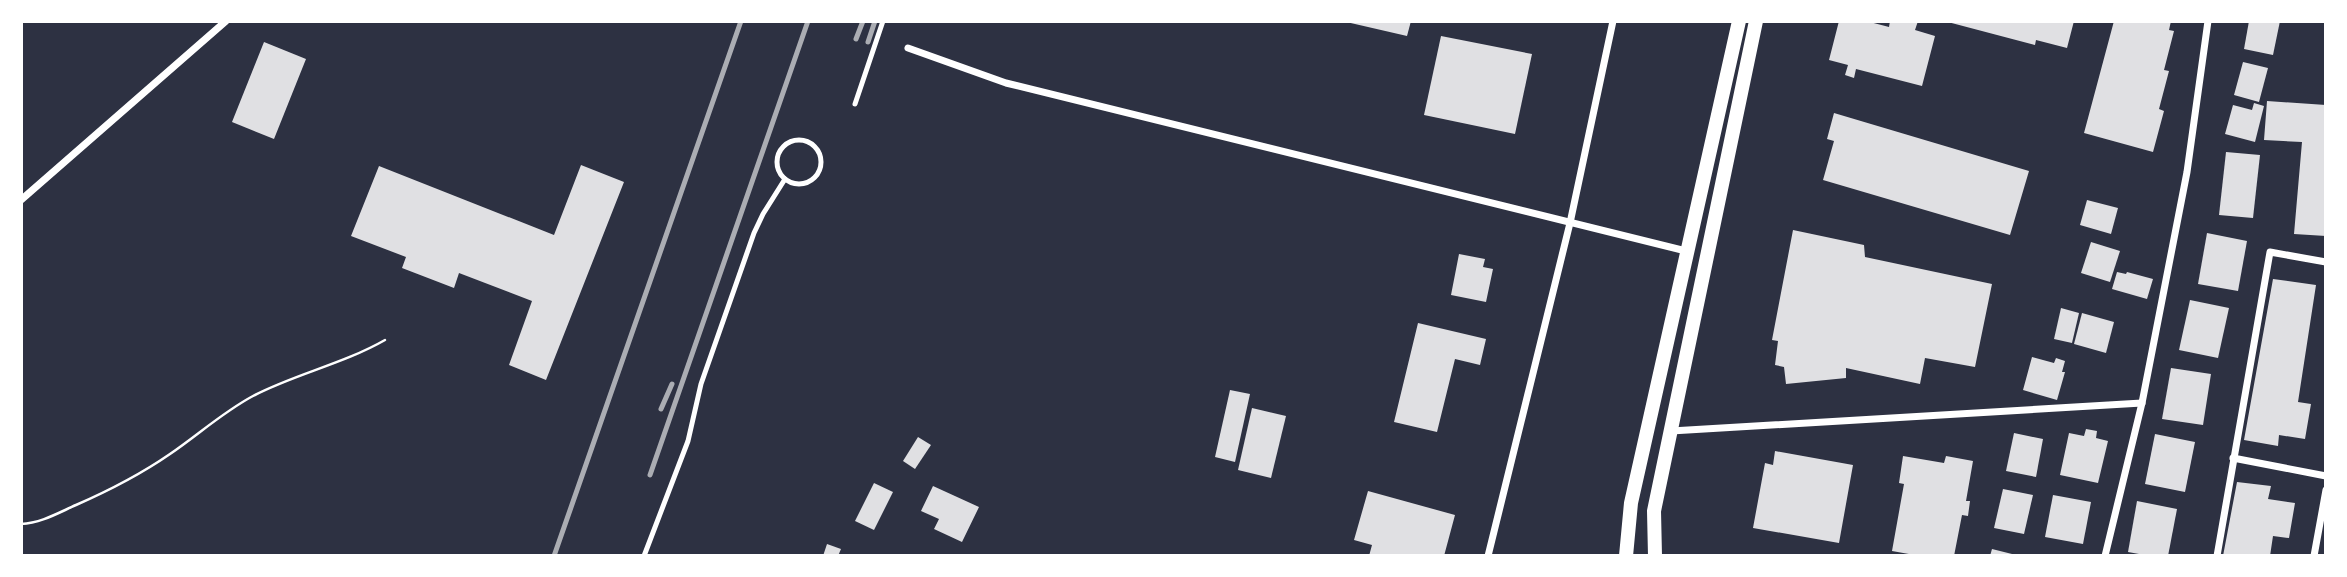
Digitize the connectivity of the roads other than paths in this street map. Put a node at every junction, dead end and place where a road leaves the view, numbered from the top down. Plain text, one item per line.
1 (226, 21) edge
2 (883, 21) edge
3 (1612, 21) edge
4 (1739, 21) edge
5 (1756, 21) edge
6 (2208, 21) edge
7 (908, 48) dead end
8 (855, 104) dead end
9 (785, 179) junction
10 (21, 200) edge
11 (1570, 223) junction
12 (1686, 251) junction
13 (2326, 262) edge
14 (2142, 403) junction
15 (1670, 431) junction
16 (2233, 458) junction
17 (2326, 476) edge
18 (2326, 490) edge
19 (644, 556) edge
20 (1488, 556) edge
21 (1626, 556) edge
22 (1655, 556) edge
23 (2105, 556) edge
24 (2217, 556) edge
25 (2314, 556) edge

1 - 10 street
2 - 8 lane
3 - 11 street
4 - 12 main road
5 - 15 main road
6 - 14 street
7 - 11 street
9 - 9 lane
9 - 19 lane
11 - 12 street
11 - 20 street
12 - 21 main road
13 - 16 street
14 - 15 street
14 - 23 street
15 - 22 main road
16 - 17 street
16 - 24 street
18 - 25 street

